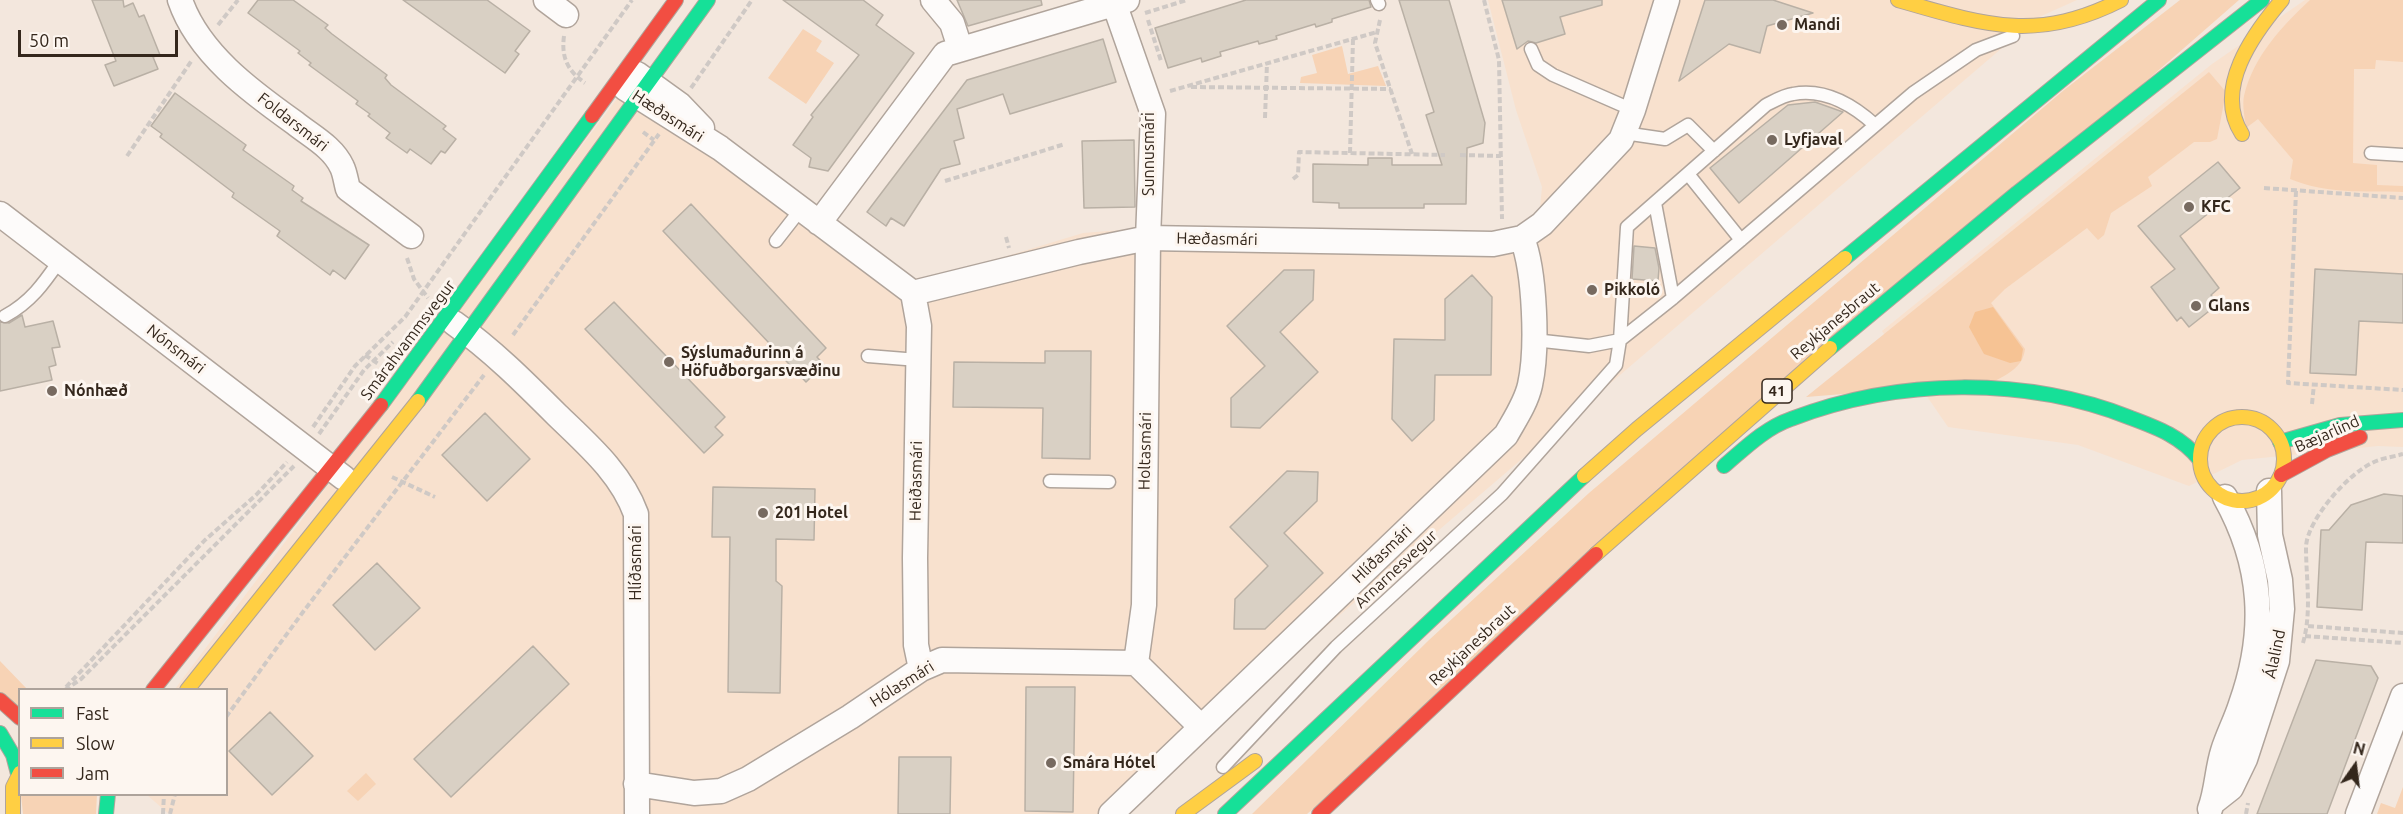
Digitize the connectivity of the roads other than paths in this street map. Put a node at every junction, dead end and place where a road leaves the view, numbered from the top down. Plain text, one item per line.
1 (180, 0) edge
2 (546, 0) edge
3 (676, 0) edge
4 (708, 0) edge
5 (933, 0) edge
6 (1649, 0) edge
7 (1667, 0) edge
8 (1898, 0) edge
9 (2121, 0) edge
10 (2159, 0) edge
11 (2262, 0) edge
12 (2282, 0) edge
13 (1118, 1) edge
14 (566, 15) road end
15 (2033, 29) junction
16 (1654, 39) junction
17 (960, 48) junction
18 (1531, 49) dead end
19 (623, 75) junction
20 (643, 90) junction
21 (1634, 110) junction
22 (1875, 125) junction
23 (1624, 133) junction
24 (2242, 134) dead end
25 (1714, 151) junction
26 (2372, 153) dead end
27 (2403, 155) edge
28 (1688, 174) junction
29 (1655, 203) junction
30 (0, 214) edge
31 (810, 216) junction
32 (411, 236) road end
33 (1148, 238) junction
34 (1522, 238) junction
35 (1741, 240) junction
36 (776, 241) dead end
37 (60, 260) junction
38 (913, 293) junction
39 (1673, 298) junction
40 (5, 316) dead end
41 (447, 318) junction
42 (468, 333) junction
43 (1534, 340) junction
44 (1620, 340) junction
45 (868, 356) dead end
46 (918, 360) junction
47 (2385, 420) junction
48 (2403, 420) edge
49 (2280, 442) junction
50 (2200, 460) junction
51 (331, 468) junction
52 (1715, 474) dead end
53 (1050, 481) dead end
54 (1108, 482) dead end
55 (2275, 483) junction
56 (353, 485) junction
57 (2225, 497) junction
58 (1670, 507) dead end
59 (1607, 542) junction
60 (1136, 663) junction
61 (921, 669) junction
62 (1372, 674) junction
63 (155, 688) edge
64 (189, 688) edge
65 (2403, 696) edge
66 (0, 700) edge
67 (18, 716) edge
68 (1202, 727) junction
69 (0, 733) edge
70 (1287, 737) dead end
71 (1268, 751) dead end
72 (1379, 756) junction
73 (18, 771) edge
74 (18, 777) edge
75 (636, 784) junction
76 (108, 796) edge
77 (2210, 808) edge
78 (13, 814) edge
79 (106, 814) edge
80 (637, 814) edge
81 (1111, 814) edge
82 (1181, 814) edge
83 (1225, 814) edge
84 (1319, 814) edge
85 (1334, 814) edge
86 (2358, 814) edge

1 - 32 street, Foldarsmári
2 - 14 street
3 - 19 main road, Smárahvammsvegur
4 - 20 main road
5 - 17 street
6 - 16 street, Hæðasmári
7 - 16 street, Hæðasmári
8 - 15 main road
9 - 15 main road
10 - 62 main road
11 - 59 main road, Reykjanesbraut / 41
12 - 24 main road
13 - 17 street, Sunnusmári
13 - 33 street, Sunnusmári
15 - 22 lane
16 - 21 street, Hæðasmári
17 - 31 street, Sunnusmári
18 - 21 lane
19 - 20 street, Hæðasmári
19 - 41 main road, Smárahvammsvegur
20 - 31 street, Hæðasmári
20 - 42 main road
21 - 23 street, Hæðasmári
22 - 25 lane, Arnarnesvegur
22 - 35 lane
23 - 25 lane
23 - 34 street, Hæðasmári
25 - 28 lane, Arnarnesvegur
26 - 27 lane
28 - 29 lane, Arnarnesvegur
28 - 35 lane
29 - 39 lane
29 - 44 lane, Arnarnesvegur
30 - 37 street, Nónsmári
31 - 36 lane
31 - 38 street, Hæðasmári
33 - 34 street, Hæðasmári
33 - 38 street, Hæðasmári
33 - 60 street, Holtasmári
34 - 43 street, Hlíðasmári
35 - 39 lane
37 - 40 lane
37 - 51 street, Nónsmári
38 - 46 street, Heiðasmári
39 - 44 lane
41 - 42 street, Hlíðasmári
41 - 51 main road, Smárahvammsvegur
42 - 56 main road
42 - 75 street, Hlíðasmári
43 - 44 lane
43 - 68 street, Hlíðasmári
44 - 82 lane, Arnarnesvegur
45 - 46 lane
46 - 61 street, Heiðasmári
47 - 48 main road, Bæjarlind
47 - 49 main road, Bæjarlind
47 - 55 main road, Bæjarlind
49 - 50 main road
49 - 55 main road
50 - 52 main road
50 - 57 main road
51 - 56 street, Nónsmári
51 - 63 main road, Smárahvammsvegur
53 - 54 lane
55 - 57 main road
55 - 77 street, Álalind
56 - 64 main road
57 - 77 street, Álalind
58 - 59 main road
59 - 72 main road, Reykjanesbraut / 41
60 - 61 street, Hólasmári
60 - 68 street
61 - 75 street, Hólasmári
62 - 70 main road
62 - 83 main road
65 - 86 street
66 - 67 main road
68 - 81 street, Hlíðasmári
69 - 73 main road
71 - 82 main road
72 - 84 main road, Reykjanesbraut / 41
72 - 85 main road
74 - 78 main road
75 - 80 street, Hlíðasmári
76 - 79 main road

